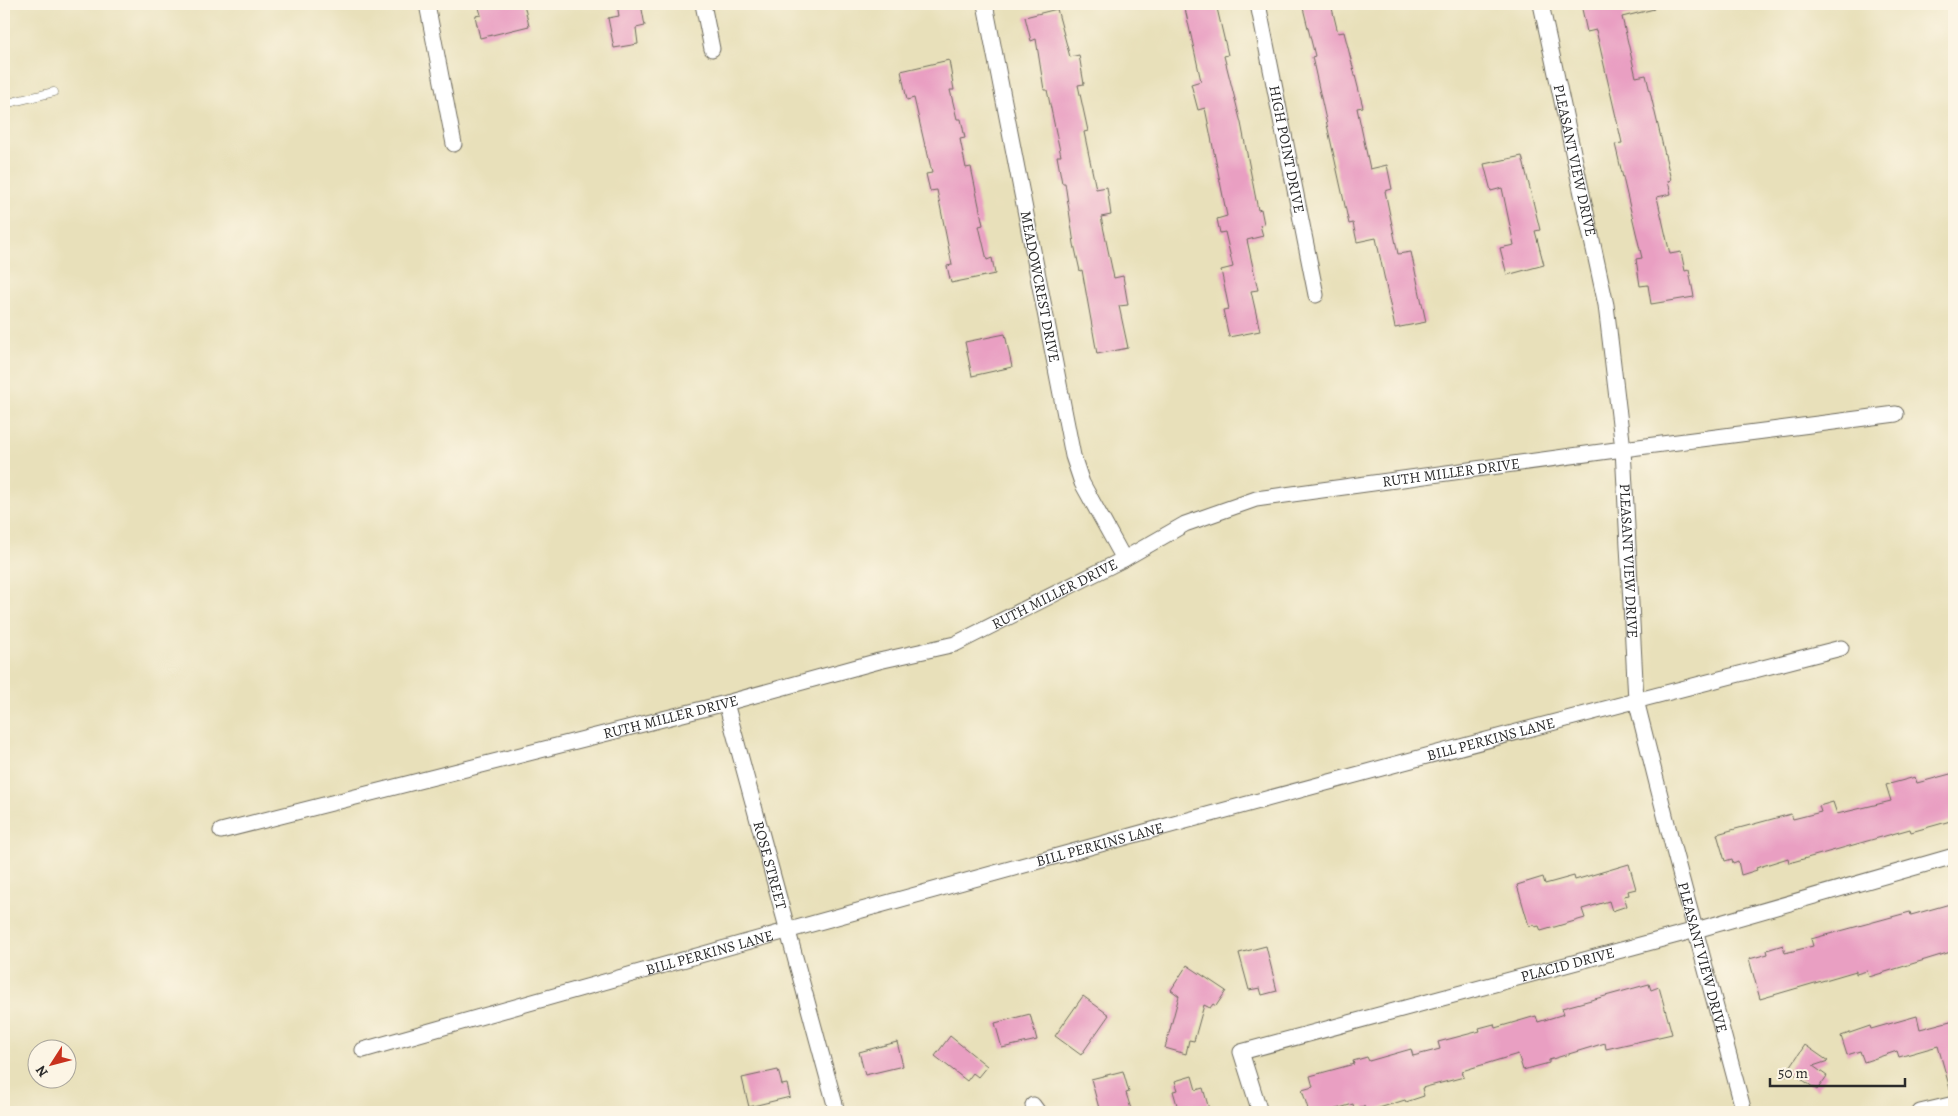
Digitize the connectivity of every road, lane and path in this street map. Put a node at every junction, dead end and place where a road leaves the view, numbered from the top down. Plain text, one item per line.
1 (427, 4) edge
2 (703, 4) edge
3 (985, 4) edge
4 (1258, 4) edge
5 (1541, 4) edge
6 (712, 49) dead end
7 (54, 92) dead end
8 (4, 104) edge
9 (454, 144) dead end
10 (1316, 295) dead end
11 (1896, 414) dead end
12 (1623, 449) junction
13 (1124, 559) junction
14 (1841, 648) dead end
15 (1636, 700) junction
16 (726, 703) junction
17 (221, 830) dead end
18 (1954, 856) edge
19 (788, 930) junction
20 (1696, 930) junction
21 (363, 1050) dead end
22 (1954, 1104) edge
23 (837, 1112) edge
24 (1260, 1112) edge
25 (1744, 1112) edge
26 (1920, 1112) edge

1 - 9 street
2 - 6 street
3 - 13 street, MEADOWCREST DRIVE
4 - 10 street, HIGH POINT DRIVE
5 - 12 street, PLEASANT VIEW DRIVE
7 - 8 lane
11 - 12 street, RUTH MILLER DRIVE
12 - 13 street, RUTH MILLER DRIVE
12 - 15 street, PLEASANT VIEW DRIVE
13 - 16 street, RUTH MILLER DRIVE
14 - 15 street, BILL PERKINS LANE
15 - 19 street, BILL PERKINS LANE
15 - 20 street, PLEASANT VIEW DRIVE
16 - 17 street, RUTH MILLER DRIVE
16 - 19 street, ROSE STREET
18 - 20 street, PLACID DRIVE
19 - 21 street, BILL PERKINS LANE
19 - 23 street, ROSE STREET
20 - 24 street, PLACID DRIVE
20 - 25 street, PLEASANT VIEW DRIVE
22 - 26 street

